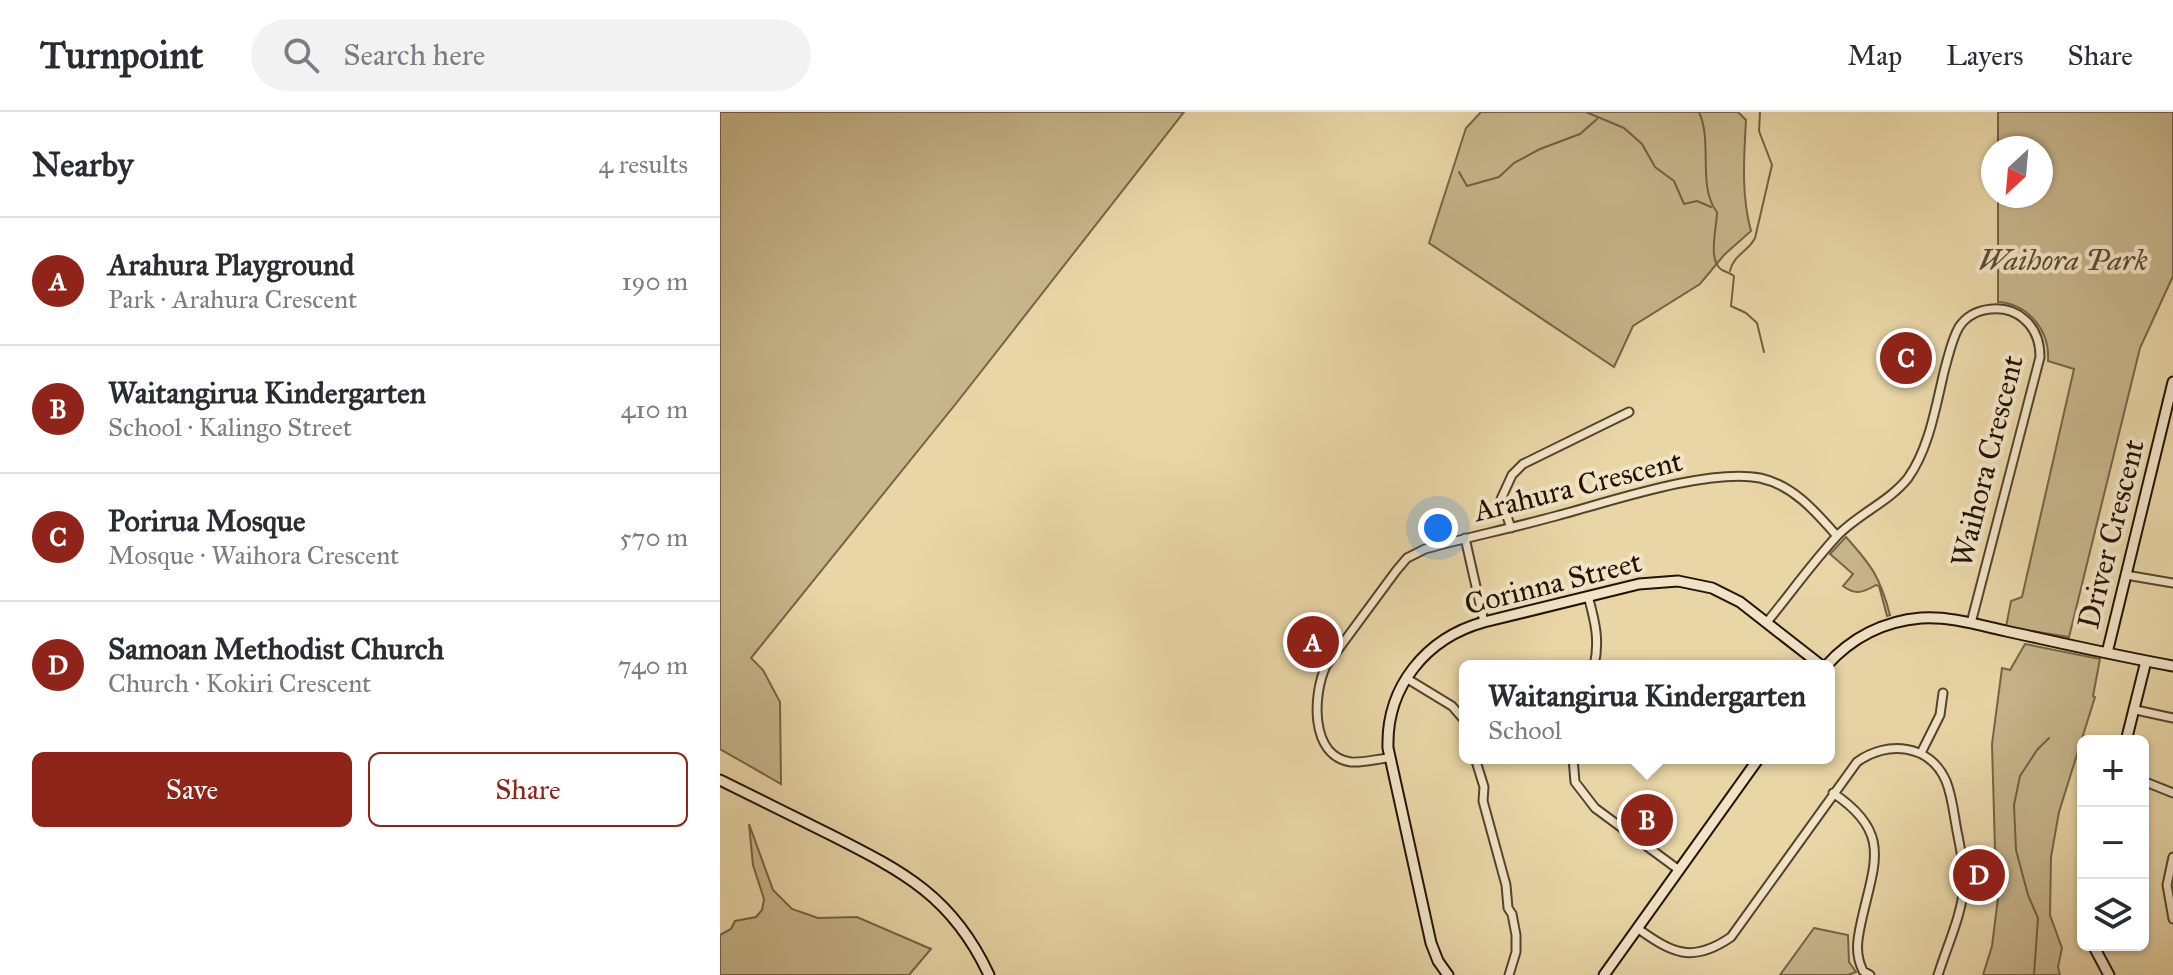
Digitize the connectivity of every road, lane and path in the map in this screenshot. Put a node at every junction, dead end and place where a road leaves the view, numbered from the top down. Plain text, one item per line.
1 (2173, 382) edge
2 (1629, 412) dead end
3 (1511, 528) junction
4 (1837, 536) junction
5 (1465, 538) junction
6 (2126, 575) junction
7 (2173, 583) edge
8 (1588, 596) junction
9 (1484, 622) junction
10 (1767, 622) junction
11 (1971, 623) junction
12 (2107, 653) junction
13 (1595, 660) edge
14 (1816, 660) edge
15 (1831, 660) edge
16 (2146, 661) junction
17 (2173, 666) edge
18 (1406, 678) junction
19 (1943, 693) dead end
20 (2136, 710) junction
21 (1459, 714) edge
22 (2173, 718) edge
23 (2128, 735) edge
24 (1921, 753) junction
25 (1388, 758) junction
26 (1477, 764) edge
27 (1574, 764) edge
28 (1755, 764) edge
29 (720, 780) edge
30 (2149, 783) edge
31 (1833, 793) junction
32 (2173, 793) edge
33 (2173, 857) edge
34 (1679, 870) junction
35 (2173, 919) edge
36 (1637, 928) junction
37 (2096, 951) edge
38 (989, 975) edge
39 (1448, 975) edge
40 (1509, 975) edge
41 (1604, 975) edge
42 (1870, 975) edge
43 (1938, 975) edge
44 (2109, 975) edge

1 - 6 street, Driver Crescent
2 - 3 street
3 - 4 street, Arahura Crescent
3 - 5 street, Arahura Crescent
4 - 10 street, Waihora Crescent
4 - 11 street, Waihora Crescent
5 - 9 street
5 - 25 street, Arahura Crescent
6 - 7 street
6 - 12 street, Driver Crescent
8 - 9 street, Corinna Street
8 - 10 street, Corinna Street
8 - 13 street
9 - 18 street, Corinna Street
10 - 14 street, Corinna Street
11 - 12 street
11 - 15 street
12 - 16 street
16 - 17 street
16 - 20 street
18 - 21 street
18 - 25 street, Corinna Street
19 - 24 street
20 - 22 street
20 - 23 street
24 - 31 street
24 - 43 street
25 - 39 street, Corinna Street
26 - 40 street
27 - 34 street
28 - 34 street
29 - 38 street
30 - 32 street
31 - 36 street
31 - 42 street
33 - 35 street
34 - 36 street
36 - 41 street
37 - 44 street

